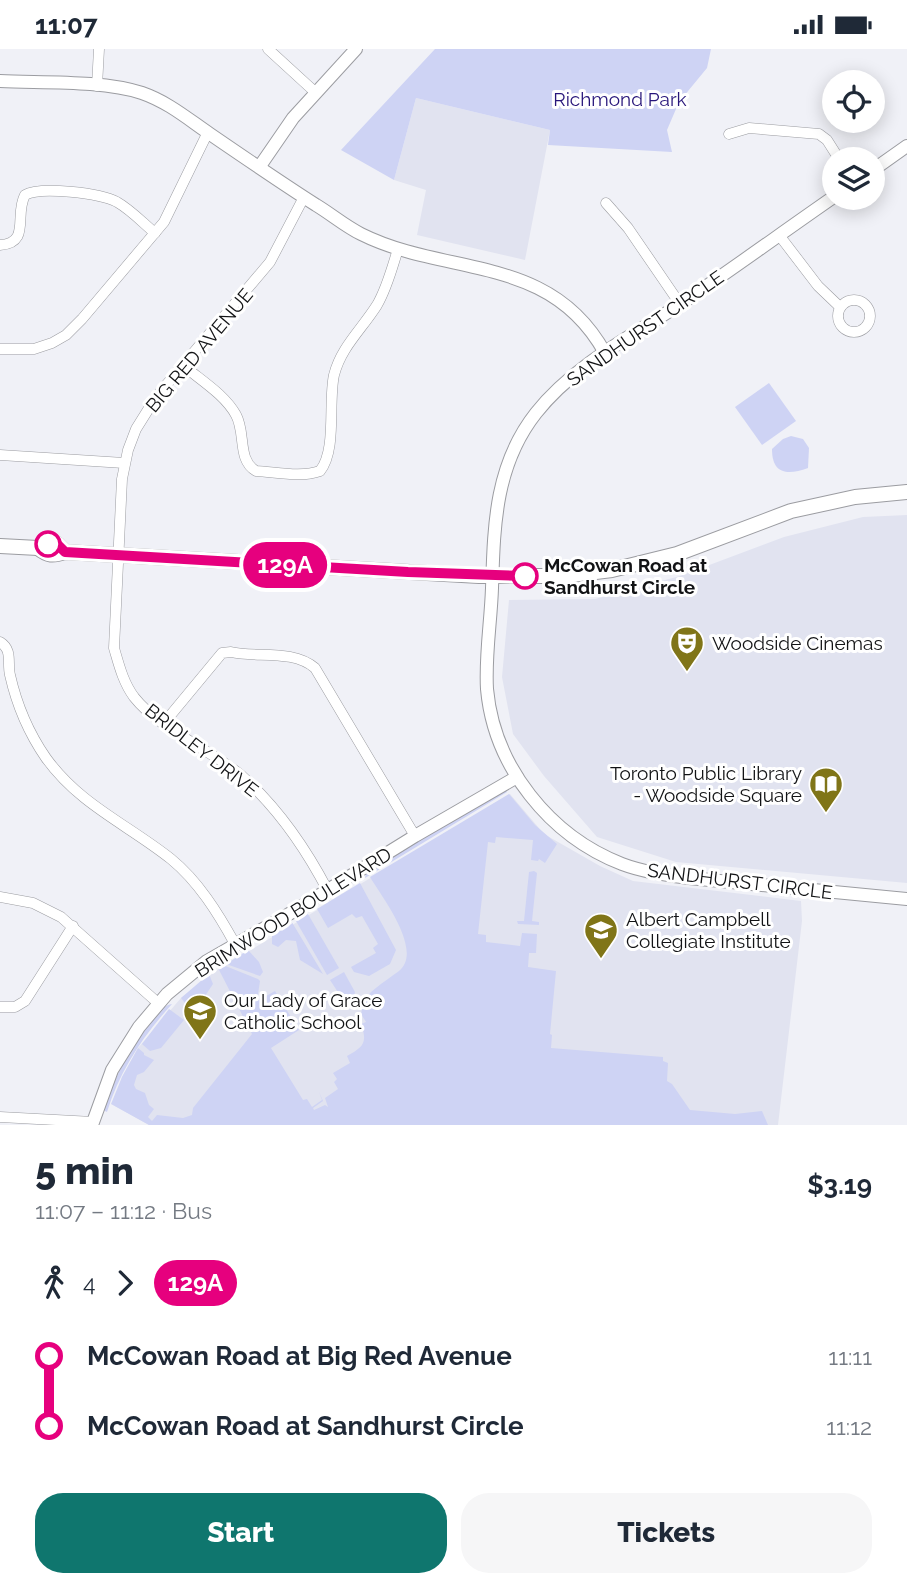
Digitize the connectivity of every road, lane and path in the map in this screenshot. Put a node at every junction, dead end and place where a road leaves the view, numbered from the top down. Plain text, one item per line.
1 (99, 49) edge
2 (268, 49) edge
3 (356, 49) edge
4 (0, 81) edge
5 (97, 86) junction
6 (315, 92) junction
7 (208, 132) junction
8 (729, 134) dead end
9 (907, 146) edge
10 (831, 147) edge
11 (885, 162) edge
12 (260, 166) junction
13 (304, 197) junction
14 (606, 203) dead end
15 (822, 205) edge
16 (155, 233) junction
17 (779, 235) junction
18 (0, 246) edge
19 (398, 249) junction
20 (680, 304) junction
21 (840, 307) dead end
22 (0, 349) edge
23 (605, 353) junction
24 (184, 366) junction
25 (0, 455) edge
26 (124, 463) junction
27 (907, 492) edge
28 (0, 546) edge
29 (118, 555) junction
30 (493, 576) junction
31 (0, 642) edge
32 (164, 723) junction
33 (517, 777) junction
34 (415, 836) junction
35 (328, 891) junction
36 (0, 897) edge
37 (907, 899) edge
38 (73, 926) junction
39 (235, 944) junction
40 (158, 1003) junction
41 (0, 1007) edge
42 (0, 1117) edge
43 (92, 1124) edge

1 - 5 street
2 - 6 street
3 - 6 street
4 - 5 street
5 - 7 street
6 - 12 street
7 - 12 street
7 - 16 street
8 - 10 street
9 - 11 street
12 - 13 street
13 - 19 street
13 - 24 street, BIG RED AVENUE
14 - 20 street
15 - 17 street, SANDHURST CIRCLE
16 - 18 street
16 - 22 street
17 - 20 street, SANDHURST CIRCLE
17 - 21 street
19 - 23 street
19 - 24 street
20 - 23 street, SANDHURST CIRCLE
23 - 30 street, SANDHURST CIRCLE
24 - 26 street, BIG RED AVENUE
25 - 26 street
26 - 29 street, BIG RED AVENUE
27 - 30 main road
28 - 29 main road
29 - 30 main road
29 - 32 street, BRIDLEY DRIVE
30 - 33 street, SANDHURST CIRCLE
31 - 39 street
32 - 34 street
32 - 35 street, BRIDLEY DRIVE
33 - 34 street, BRIMWOOD BOULEVARD
33 - 37 street, SANDHURST CIRCLE
34 - 35 street, BRIMWOOD BOULEVARD
35 - 39 street, BRIMWOOD BOULEVARD
36 - 38 street
38 - 40 street
38 - 41 street
39 - 40 street, BRIMWOOD BOULEVARD
40 - 43 street, BRIMWOOD BOULEVARD
42 - 43 street

